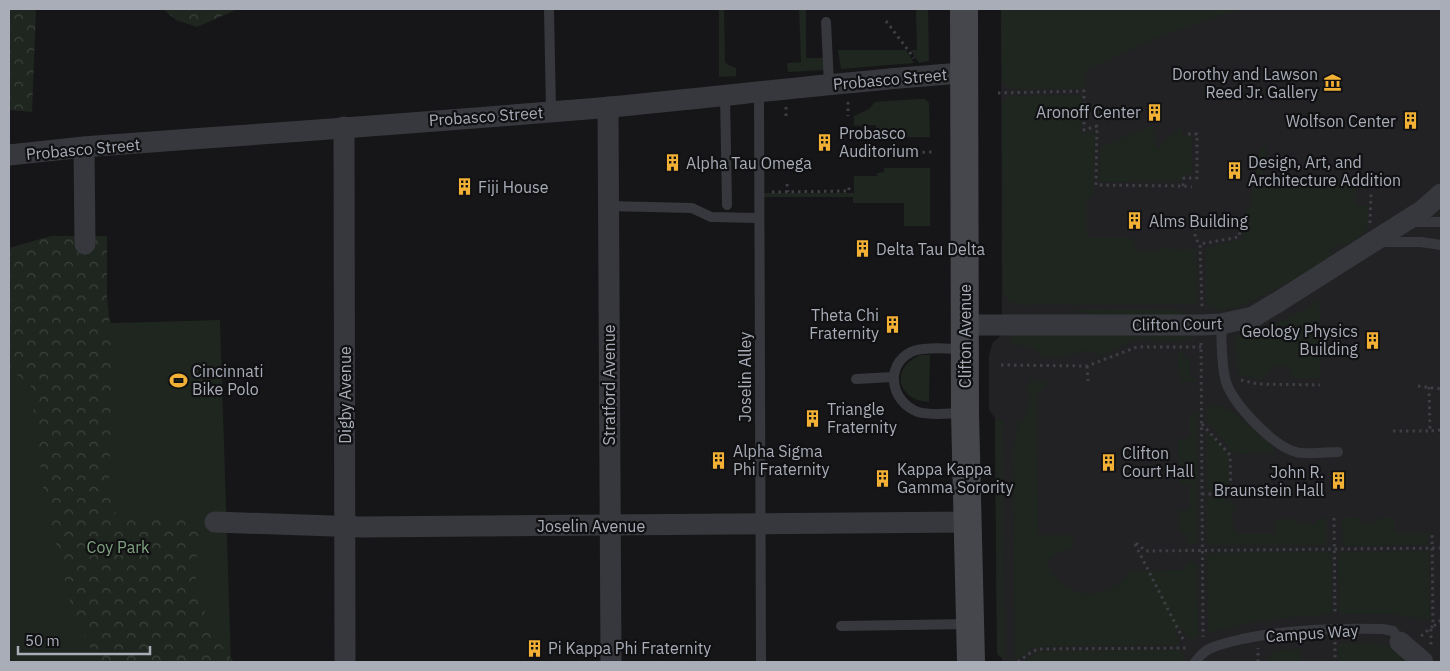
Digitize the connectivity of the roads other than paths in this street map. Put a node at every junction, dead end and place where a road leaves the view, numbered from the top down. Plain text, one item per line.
1 (549, 9) edge
2 (964, 12) edge
3 (826, 22) dead end
4 (964, 74) junction
5 (829, 84) junction
6 (758, 92) junction
7 (725, 96) junction
8 (608, 107) junction
9 (551, 111) junction
10 (344, 127) junction
11 (84, 148) junction
12 (9, 156) edge
13 (1441, 194) edge
14 (727, 205) dead end
15 (608, 206) junction
16 (759, 218) junction
17 (1404, 222) junction
18 (1441, 222) edge
19 (1370, 232) junction
20 (85, 244) dead end
21 (1441, 245) edge
22 (1221, 324) junction
23 (965, 337) junction
24 (893, 378) junction
25 (856, 379) dead end
26 (965, 413) junction
27 (1338, 452) dead end
28 (215, 522) dead end
29 (968, 522) junction
30 (760, 524) junction
31 (345, 526) junction
32 (610, 526) junction
33 (970, 624) junction
34 (841, 626) dead end
35 (1408, 642) joint
36 (345, 662) edge
37 (611, 662) edge
38 (760, 662) edge
39 (971, 662) edge
40 (1195, 662) edge
41 (1423, 662) edge

1 - 9 lane
2 - 4 main road, Clifton Avenue
3 - 5 lane
4 - 5 street, Probasco Street
4 - 23 main road, Clifton Avenue
5 - 6 street, Probasco Street
6 - 7 street, Probasco Street
6 - 16 lane, Joselin Alley
7 - 8 street, Probasco Street
7 - 14 lane
8 - 9 street, Probasco Street
8 - 15 street, Stratford Avenue
9 - 10 street, Probasco Street
10 - 11 street, Probasco Street
10 - 31 street, Digby Avenue
11 - 12 street, Probasco Street
11 - 20 street
13 - 17 street, Clifton Court
15 - 16 lane
15 - 32 street, Stratford Avenue
16 - 30 lane, Joselin Alley
17 - 18 lane
17 - 19 street, Clifton Court
19 - 21 lane
19 - 22 street, Clifton Court
22 - 23 street, Clifton Court
22 - 27 lane
23 - 24 lane
23 - 26 main road, Clifton Avenue
24 - 25 lane
24 - 26 lane
26 - 29 main road, Clifton Avenue
28 - 31 street, Joselin Avenue
29 - 30 street, Joselin Avenue
29 - 33 main road, Clifton Avenue
30 - 32 street, Joselin Avenue
30 - 38 lane, Joselin Alley
31 - 32 street, Joselin Avenue
31 - 36 street, Digby Avenue
32 - 37 street, Stratford Avenue
33 - 34 lane
33 - 39 main road, Clifton Avenue
35 - 40 lane, Campus Way
35 - 41 street, Campus Way

